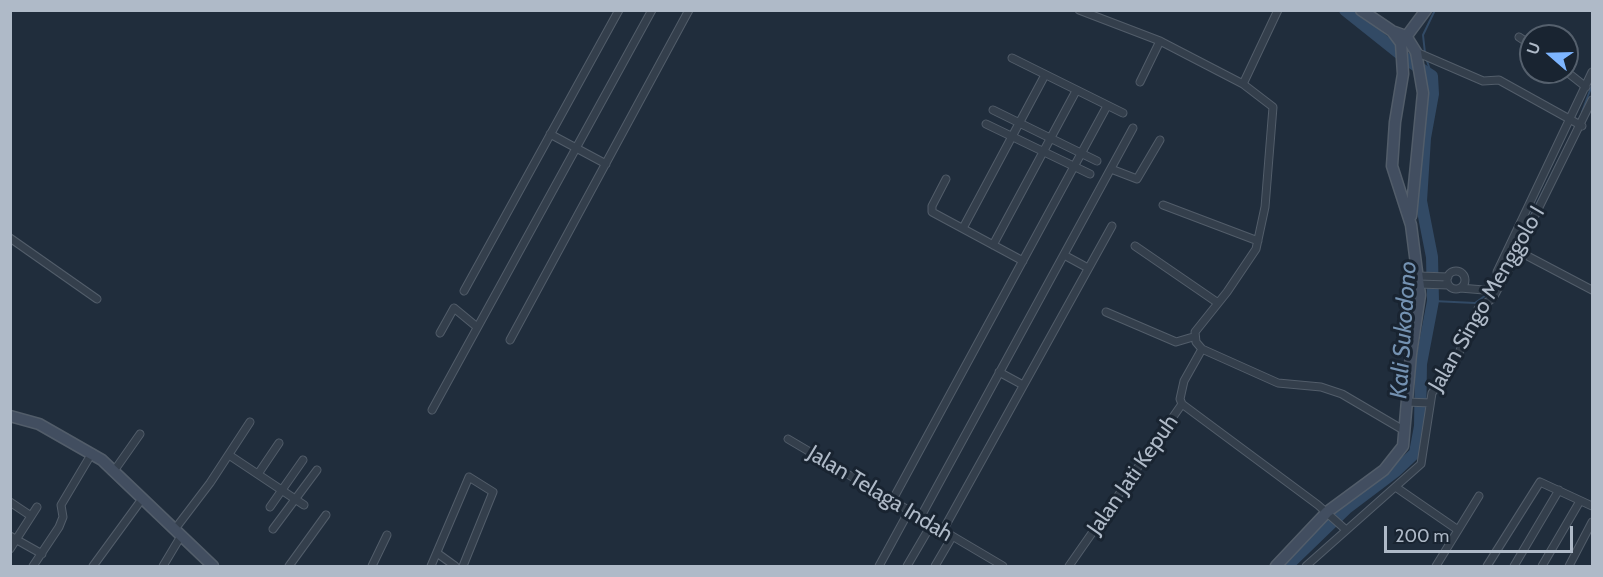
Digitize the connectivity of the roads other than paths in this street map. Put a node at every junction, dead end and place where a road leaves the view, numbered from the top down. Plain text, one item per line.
1 (619, 10) edge
2 (652, 10) edge
3 (689, 10) edge
4 (1079, 10) edge
5 (1278, 10) edge
6 (1361, 10) edge
7 (1425, 10) edge
8 (1160, 41) junction
9 (1403, 43) junction
10 (1421, 55) junction
11 (1012, 58) dead end
12 (1403, 72) junction
13 (1593, 72) edge
14 (1420, 73) junction
15 (1045, 75) junction
16 (1579, 81) edge
17 (1140, 82) dead end
18 (1244, 84) junction
19 (1586, 87) junction
20 (1076, 91) junction
21 (1593, 100) edge
22 (1107, 106) junction
23 (993, 110) dead end
24 (1123, 113) dead end
25 (1020, 123) junction
26 (1576, 123) junction
27 (986, 124) dead end
28 (1133, 128) dead end
29 (550, 134) junction
30 (1012, 137) junction
31 (1051, 137) junction
32 (1160, 141) dead end
33 (575, 147) junction
34 (1044, 152) junction
35 (1082, 152) junction
36 (1097, 161) dead end
37 (606, 164) junction
38 (1074, 166) junction
39 (1111, 170) junction
40 (1090, 174) dead end
41 (946, 179) dead end
42 (1399, 192) junction
43 (1412, 193) junction
44 (1162, 205) dead end
45 (1411, 225) junction
46 (1112, 226) dead end
47 (963, 228) junction
48 (10, 238) edge
49 (1258, 240) junction
50 (993, 245) junction
51 (1135, 246) dead end
52 (1518, 251) junction
53 (1064, 255) junction
54 (1023, 261) junction
55 (1088, 268) junction
56 (1503, 269) junction
57 (1464, 278) junction
58 (1421, 280) junction
59 (1448, 281) junction
60 (1460, 288) junction
61 (1475, 288) junction
62 (1593, 290) edge
63 (464, 291) dead end
64 (1495, 291) junction
65 (97, 299) dead end
66 (1218, 303) junction
67 (1106, 312) dead end
68 (479, 324) junction
69 (440, 333) dead end
70 (1194, 337) junction
71 (510, 340) dead end
72 (1202, 349) junction
73 (999, 372) junction
74 (1023, 385) junction
75 (1409, 402) junction
76 (1427, 403) junction
77 (1182, 404) junction
78 (432, 410) dead end
79 (10, 416) edge
80 (250, 422) dead end
81 (1405, 431) junction
82 (140, 434) dead end
83 (788, 439) dead end
84 (279, 443) dead end
85 (92, 453) junction
86 (228, 455) junction
87 (303, 460) dead end
88 (317, 470) dead end
89 (114, 471) junction
90 (258, 474) junction
91 (1397, 488) junction
92 (282, 490) junction
93 (1559, 490) junction
94 (1479, 496) dead end
95 (142, 499) junction
96 (296, 499) junction
97 (892, 501) junction
98 (1580, 501) junction
99 (10, 502) edge
100 (304, 505) dead end
101 (1593, 506) edge
102 (37, 507) dead end
103 (270, 507) dead end
104 (909, 512) junction
105 (1329, 514) junction
106 (326, 515) dead end
107 (31, 516) junction
108 (920, 518) junction
109 (1593, 522) edge
110 (931, 525) junction
111 (1344, 528) junction
112 (273, 530) dead end
113 (1458, 530) junction
114 (178, 532) junction
115 (942, 532) junction
116 (387, 534) dead end
117 (14, 538) edge
118 (951, 540) junction
119 (10, 549) edge
120 (437, 553) junction
121 (42, 554) junction
122 (33, 567) edge
123 (93, 567) edge
124 (163, 567) edge
125 (213, 567) edge
126 (289, 567) edge
127 (372, 567) edge
128 (432, 567) edge
129 (455, 567) edge
130 (463, 567) edge
131 (879, 567) edge
132 (907, 567) edge
133 (935, 567) edge
134 (1004, 567) edge
135 (1069, 567) edge
136 (1276, 567) edge
137 (1306, 567) edge
138 (1436, 567) edge
139 (1487, 567) edge
140 (1514, 567) edge
141 (1542, 567) edge
142 (1569, 567) edge

1 - 29 street
2 - 33 street
3 - 37 street
4 - 8 street
5 - 18 street
6 - 9 main road
7 - 9 main road
8 - 17 street
8 - 18 street
9 - 10 main road
9 - 12 main road
10 - 14 main road
10 - 26 street
11 - 15 street
12 - 14 main road
12 - 42 main road
13 - 19 street
14 - 43 main road
15 - 20 street
15 - 25 street
16 - 19 street
18 - 49 street
19 - 26 street
20 - 22 street
20 - 31 street
21 - 26 street, Jalan Singo Menggolo I
22 - 24 street
22 - 35 street
23 - 25 street
25 - 30 street
25 - 31 street
26 - 52 street, Jalan Singo Menggolo I
26 - 56 street
27 - 30 street
28 - 39 street
29 - 33 street
29 - 63 street
30 - 34 street
30 - 47 street
31 - 34 street
31 - 35 street
32 - 39 street
33 - 37 street
33 - 68 street
34 - 38 street
34 - 50 street
35 - 36 street
35 - 38 street
37 - 71 street
38 - 40 street
38 - 54 street
39 - 53 street
41 - 47 street
42 - 43 main road
42 - 45 main road
43 - 45 main road
44 - 49 street
45 - 58 main road
46 - 55 street
47 - 50 street
48 - 65 street
49 - 66 street
50 - 54 street
51 - 66 street
52 - 56 street, Jalan Singo Menggolo I
52 - 62 street
53 - 55 street
53 - 73 street
54 - 97 street
55 - 74 street
56 - 64 street, Jalan Singo Menggolo I
57 - 59 street
57 - 60 street
57 - 61 street
58 - 59 street
58 - 75 main road
59 - 60 street
60 - 61 street
61 - 64 street
64 - 76 street, Jalan Singo Menggolo I
66 - 70 street
67 - 70 street
68 - 69 street
68 - 78 street
70 - 72 street
72 - 77 street
72 - 81 street
73 - 74 street
73 - 108 street
74 - 115 street
75 - 76 street
75 - 81 main road
76 - 91 street, Jalan Singo Menggolo I
77 - 105 street, Jalan Jati Kepuh
77 - 135 street, Jalan Jati Kepuh
79 - 85 main road
80 - 86 street
81 - 105 main road
82 - 89 street
83 - 97 street, Jalan Telaga Indah
84 - 90 street
85 - 89 main road
85 - 121 street
86 - 90 street
86 - 114 street
87 - 92 street
88 - 96 street
89 - 95 main road
90 - 92 street
91 - 111 street, Jalan Singo Menggolo I
91 - 113 street
92 - 96 street
92 - 103 street
93 - 98 street
93 - 139 street
93 - 140 street
94 - 113 street
95 - 114 main road
95 - 123 street
96 - 100 street
96 - 112 street
97 - 104 street, Jalan Telaga Indah
98 - 101 street
98 - 141 street
99 - 107 street
102 - 107 street
104 - 108 street, Jalan Telaga Indah
104 - 131 street
105 - 111 street, Jalan Jati Kepuh
105 - 136 main road
106 - 126 street
107 - 117 street
108 - 110 street, Jalan Telaga Indah
109 - 142 street
110 - 115 street, Jalan Telaga Indah
110 - 132 street
111 - 137 street, Jalan Singo Menggolo I
113 - 138 street
114 - 124 street
114 - 125 main road
115 - 118 street, Jalan Telaga Indah
116 - 127 street
117 - 119 street
117 - 121 street
118 - 133 street
118 - 134 street, Jalan Telaga Indah
120 - 128 street
120 - 129 street
120 - 130 street
121 - 122 street

